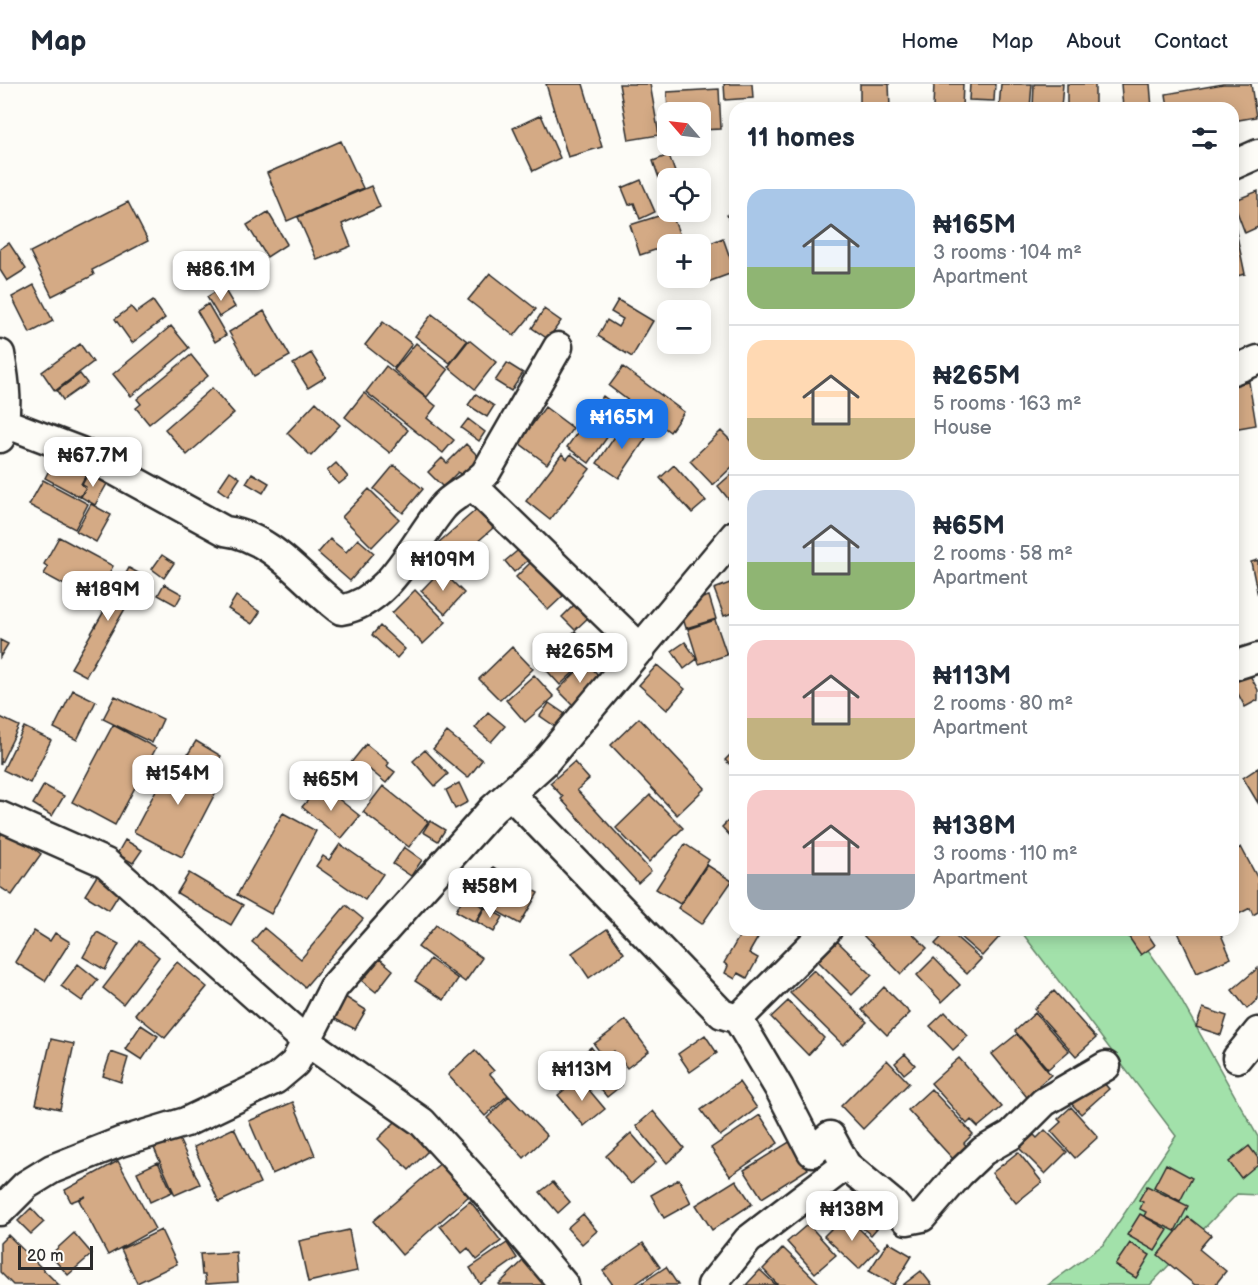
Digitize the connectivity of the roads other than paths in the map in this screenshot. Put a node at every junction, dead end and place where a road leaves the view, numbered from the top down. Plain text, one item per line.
1 (1258, 154) edge
2 (1239, 162) edge
3 (558, 347) dead end
4 (0, 354) edge
5 (1258, 360) edge
6 (1239, 368) edge
7 (6, 386) junction
8 (3, 430) edge
9 (33, 434) junction
10 (472, 485) junction
11 (729, 542) edge
12 (641, 649) junction
13 (1258, 658) edge
14 (1239, 664) edge
15 (511, 795) junction
16 (0, 816) edge
17 (821, 936) edge
18 (738, 1019) junction
19 (1258, 1032) edge
20 (306, 1041) junction
21 (1237, 1058) dead end
22 (1106, 1066) dead end
23 (846, 1165) junction
24 (0, 1210) edge
25 (564, 1285) edge
26 (712, 1285) edge

1 - 2 street
3 - 10 street
4 - 7 street
5 - 6 street
7 - 8 street
7 - 9 street
8 - 9 street
9 - 10 street
10 - 12 street
11 - 12 street
12 - 15 street
13 - 14 street
15 - 18 street
15 - 20 street
16 - 20 street
17 - 18 street
18 - 23 street
19 - 21 street
20 - 24 street
20 - 25 street
22 - 23 street
23 - 26 street

